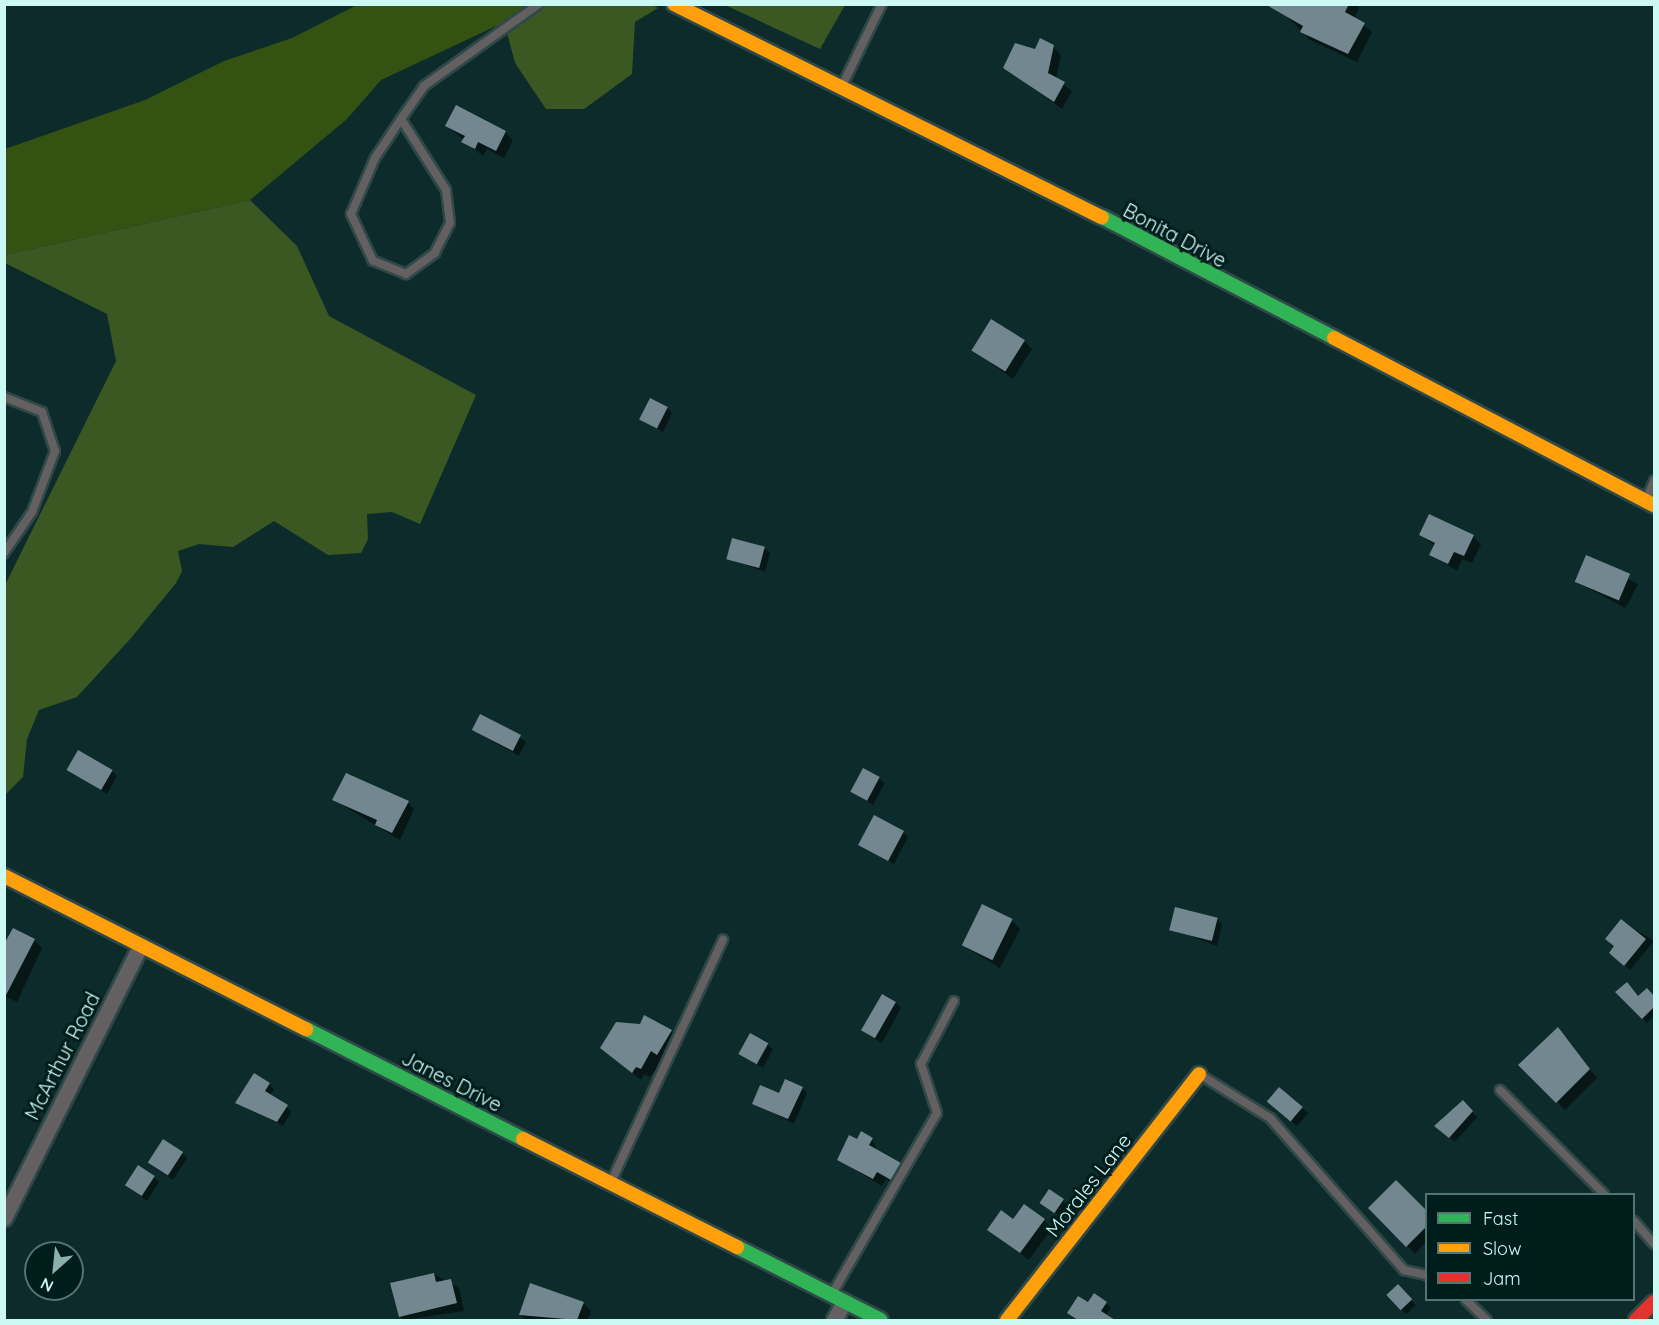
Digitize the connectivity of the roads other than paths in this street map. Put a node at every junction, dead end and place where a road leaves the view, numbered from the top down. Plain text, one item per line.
1 (539, 4) edge
2 (674, 4) edge
3 (882, 4) edge
4 (842, 88) junction
5 (401, 119) junction
6 (4, 397) edge
7 (1654, 482) edge
8 (1650, 503) edge
9 (4, 553) edge
10 (4, 876) edge
11 (723, 940) dead end
12 (141, 945) junction
13 (954, 1001) dead end
14 (1199, 1074) joint
15 (1500, 1090) dead end
16 (610, 1183) junction
17 (1603, 1193) edge
18 (4, 1218) edge
19 (1635, 1222) edge
20 (1654, 1244) edge
21 (1425, 1275) edge
22 (838, 1298) junction
23 (1468, 1301) edge
24 (1654, 1302) edge
25 (834, 1320) edge
26 (881, 1320) edge
27 (1007, 1320) edge
28 (1487, 1320) edge
29 (1636, 1320) edge

1 - 5 lane
2 - 4 street, Bonita Drive
3 - 4 lane
4 - 8 street, Bonita Drive
5 - 5 lane
6 - 9 lane
7 - 8 lane
10 - 12 street, Janes Drive
11 - 16 lane
12 - 16 street, Janes Drive
12 - 18 street, McArthur Road
13 - 22 lane
14 - 21 lane
14 - 27 street, Morales Lane
15 - 17 lane
16 - 22 street, Janes Drive
19 - 20 lane
22 - 25 street
22 - 26 street, Janes Drive
23 - 28 lane
24 - 29 street

